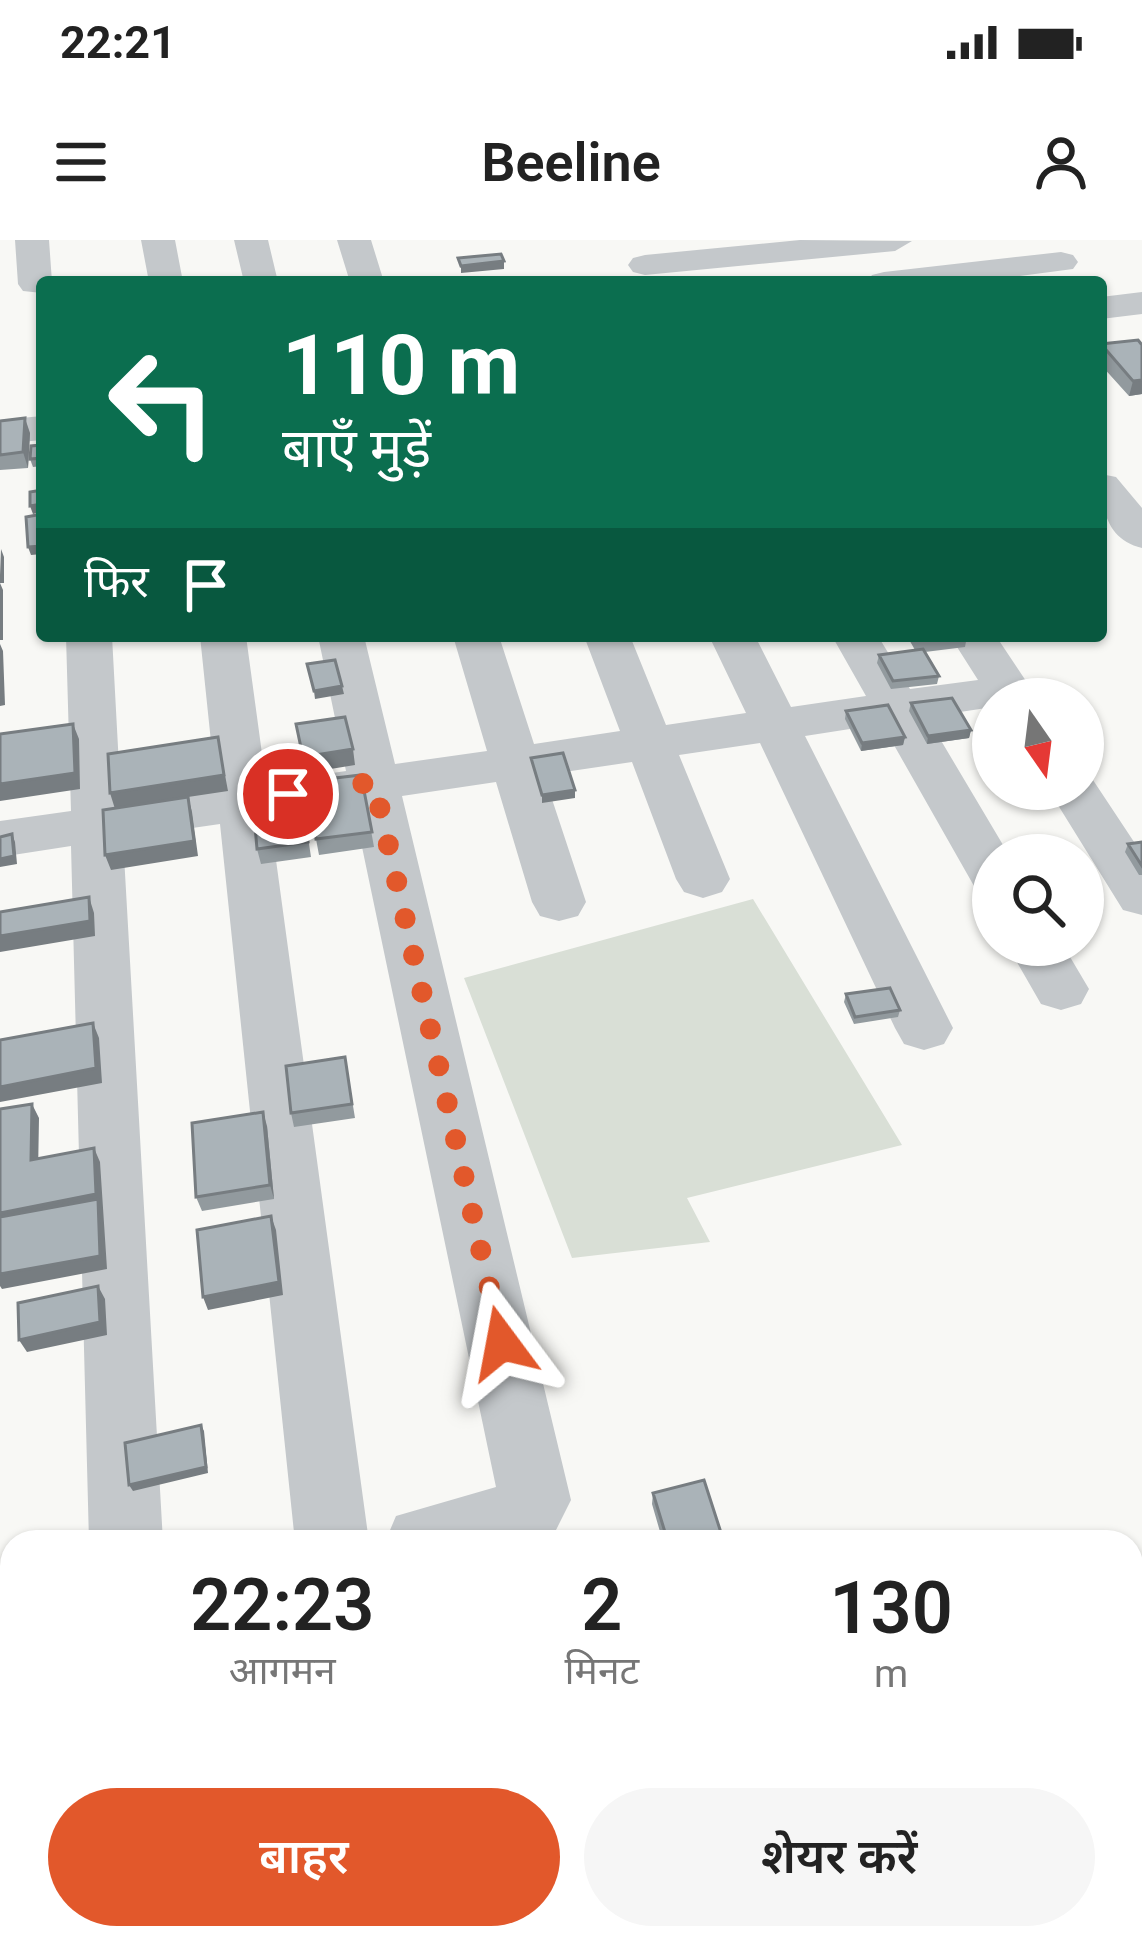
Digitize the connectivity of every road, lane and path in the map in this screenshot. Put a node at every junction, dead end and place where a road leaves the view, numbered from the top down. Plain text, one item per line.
1 (34, 240) edge
2 (158, 240) edge
3 (251, 240) edge
4 (354, 240) edge
5 (895, 240) edge
6 (0, 244) edge
7 (643, 262) edge
8 (165, 276) edge
9 (260, 276) edge
10 (365, 276) edge
11 (924, 276) edge
12 (35, 284) dead end
13 (1107, 293) edge
14 (1142, 304) edge
15 (36, 429) edge
16 (0, 432) edge
17 (1114, 493) edge
18 (1142, 535) edge
19 (89, 642) edge
20 (224, 642) edge
21 (342, 642) edge
22 (478, 642) edge
23 (609, 642) edge
24 (735, 642) edge
25 (859, 642) edge
26 (978, 642) edge
27 (1000, 678) edge
28 (972, 699) edge
29 (896, 706) junction
30 (774, 724) junction
31 (649, 742) junction
32 (515, 762) junction
33 (374, 782) junction
34 (245, 800) junction
35 (1087, 810) edge
36 (97, 823) junction
37 (972, 837) edge
38 (0, 838) edge
39 (704, 879) dead end
40 (1142, 896) edge
41 (559, 902) dead end
42 (924, 1028) dead end
43 (126, 1530) edge
44 (331, 1530) edge
45 (469, 1530) edge

1 - 6 street
1 - 12 street
2 - 8 street
3 - 9 street
4 - 10 street
5 - 7 street
5 - 11 street
13 - 14 street
15 - 16 street
17 - 18 street
19 - 36 street
20 - 34 street
21 - 33 street
22 - 32 street
23 - 31 street
24 - 30 street
25 - 29 street
26 - 27 street
28 - 29 street
29 - 30 street
29 - 37 street
30 - 31 street
30 - 42 street
31 - 32 street
31 - 39 street
32 - 33 street
32 - 41 street
33 - 34 street
33 - 45 street
34 - 36 street
34 - 44 street
35 - 40 street
36 - 38 street
36 - 43 street

